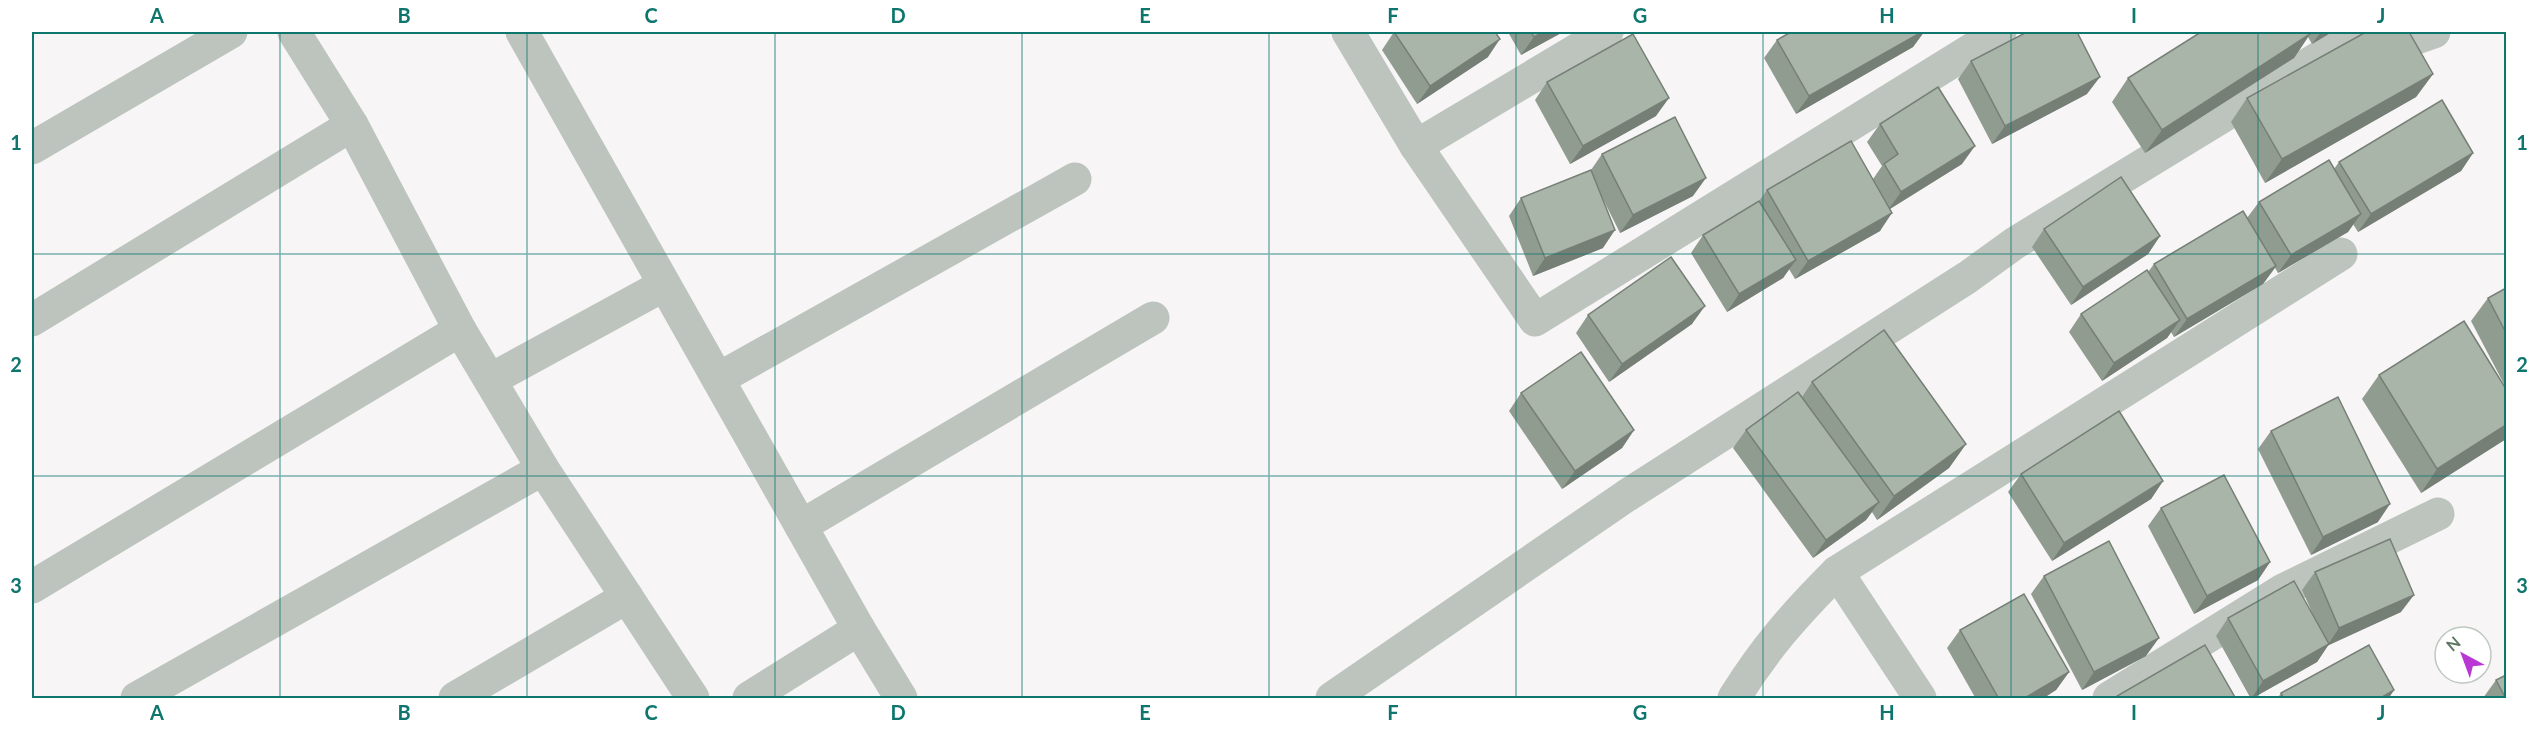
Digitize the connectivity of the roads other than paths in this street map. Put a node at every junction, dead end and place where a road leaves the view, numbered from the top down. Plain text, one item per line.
1 (231, 32) edge
2 (294, 32) edge
3 (522, 32) edge
4 (1348, 32) edge
5 (1607, 32) edge
6 (2000, 32) edge
7 (2361, 32) edge
8 (2392, 32) edge
9 (2434, 32) edge
10 (352, 125) junction
11 (1416, 146) junction
12 (32, 148) edge
13 (1075, 179) dead end
14 (2341, 254) dead end
15 (664, 285) junction
16 (1153, 318) dead end
17 (32, 320) edge
18 (460, 330) junction
19 (718, 379) junction
20 (490, 380) junction
21 (543, 469) junction
22 (2438, 514) dead end
23 (801, 526) junction
24 (1837, 573) junction
25 (32, 587) edge
26 (627, 597) junction
27 (859, 629) junction
28 (2188, 649) junction
29 (2206, 678) edge
30 (137, 699) edge
31 (455, 699) edge
32 (693, 699) edge
33 (749, 699) edge
34 (901, 699) edge
35 (1332, 699) edge
36 (1734, 699) edge
37 (1920, 699) edge
38 (2109, 699) edge

1 - 12 street
2 - 10 street
3 - 15 street
4 - 11 street
5 - 11 street
6 - 11 street
7 - 35 street
8 - 9 street
10 - 17 street
10 - 18 street
13 - 19 street
14 - 24 street
15 - 19 street
15 - 20 street
16 - 23 street
18 - 20 street
18 - 25 street
19 - 23 street
20 - 21 street
21 - 26 street
21 - 30 street
22 - 28 street
23 - 27 street
24 - 36 street
24 - 37 street
26 - 31 street
26 - 32 street
27 - 33 street
27 - 34 street
28 - 29 street
28 - 38 street

